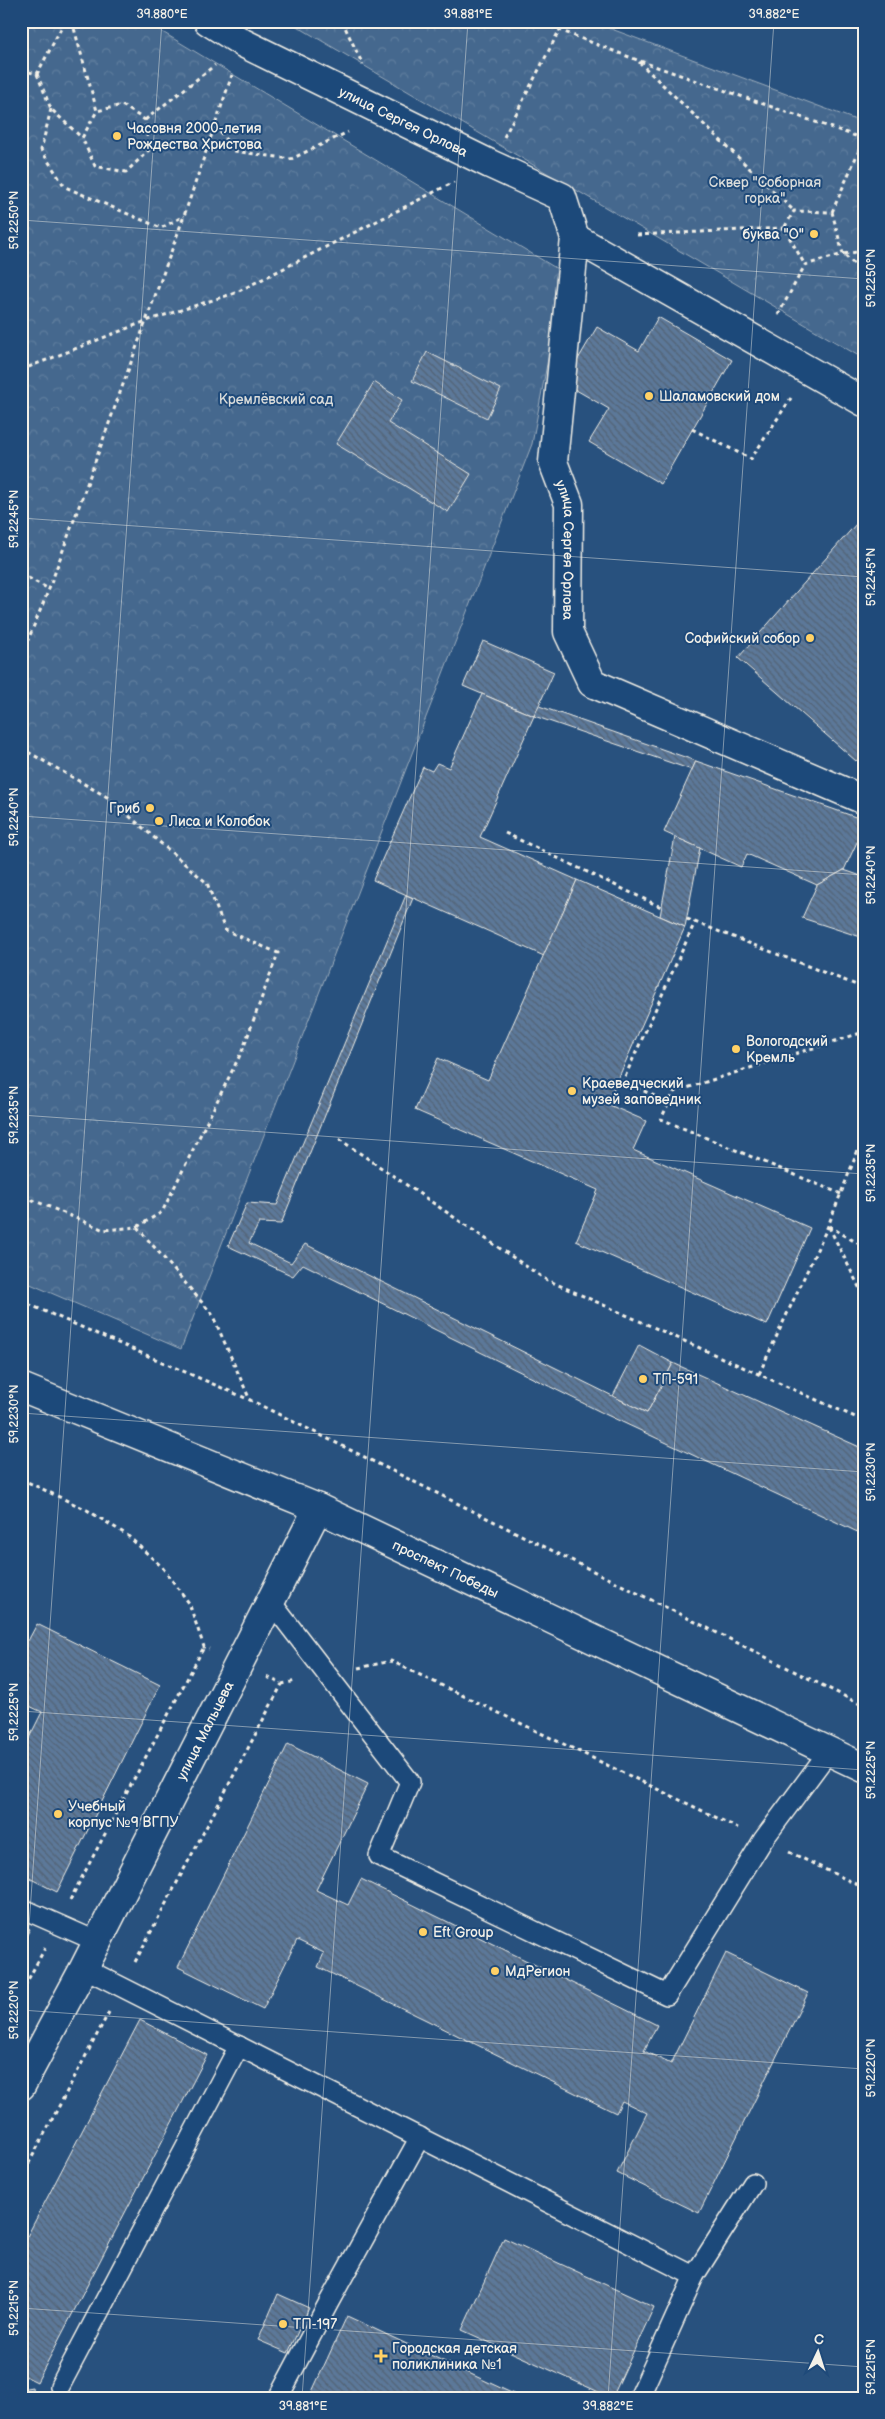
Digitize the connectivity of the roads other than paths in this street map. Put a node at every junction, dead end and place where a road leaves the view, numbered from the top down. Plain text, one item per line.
1 (208, 21) edge
2 (575, 238) junction
3 (864, 402) edge
4 (864, 800) edge
5 (21, 1387) edge
6 (318, 1508) junction
7 (271, 1602) junction
8 (829, 1751) junction
9 (864, 1768) edge
10 (21, 1908) edge
11 (98, 1942) junction
12 (84, 1968) junction
13 (239, 2046) junction
14 (21, 2086) edge
15 (420, 2137) junction
16 (753, 2183) dead end
17 (694, 2276) junction
18 (60, 2386) dead end
19 (278, 2398) edge
20 (639, 2398) edge

1 - 2 street, улица Сергея Орлова
2 - 3 street
2 - 4 street, улица Сергея Орлова
5 - 6 street, проспект Победы
6 - 7 street, улица Мальцева
6 - 8 street, проспект Победы
7 - 8 lane
7 - 11 street, улица Мальцева
8 - 9 street, проспект Победы
10 - 11 lane
11 - 12 street, улица Мальцева
12 - 13 lane
12 - 14 street, улица Мальцева
13 - 15 lane
13 - 18 lane
15 - 17 lane
15 - 19 lane
16 - 17 lane
17 - 20 lane

